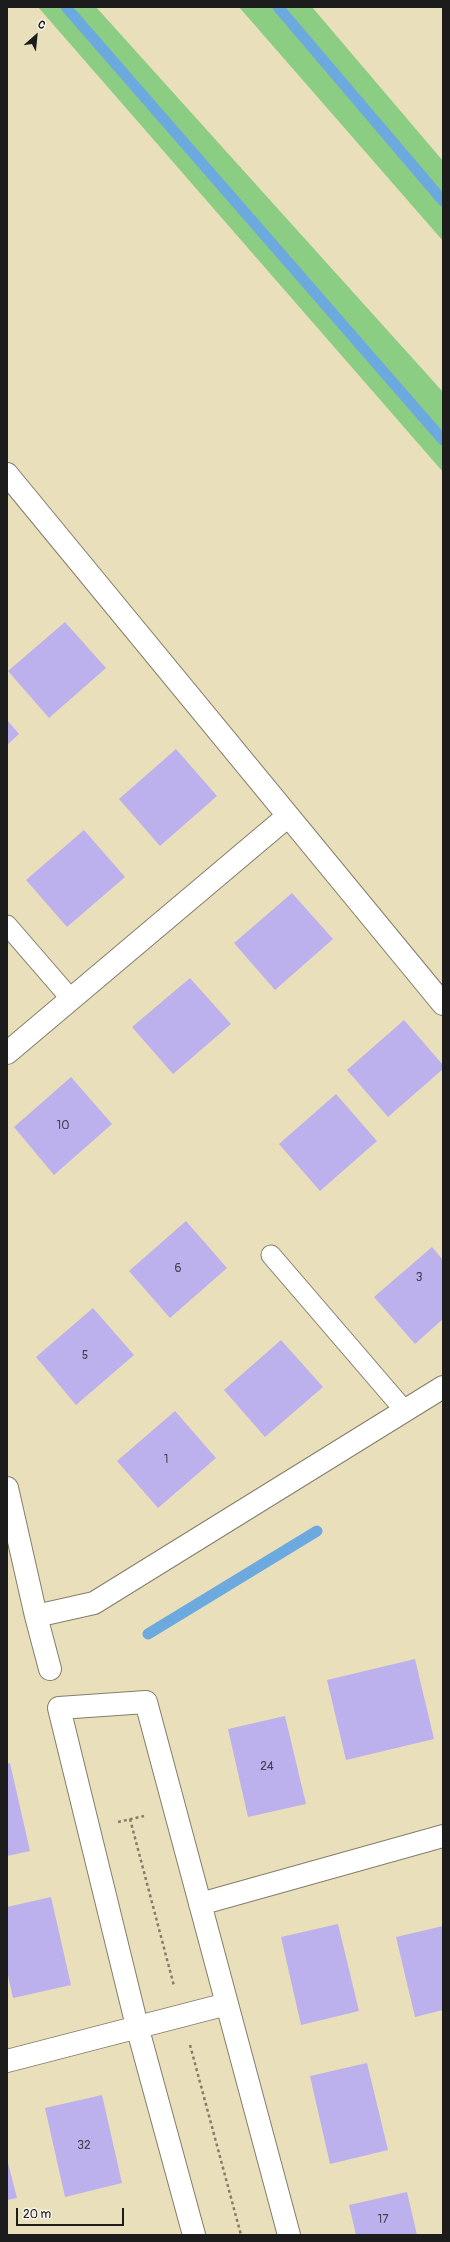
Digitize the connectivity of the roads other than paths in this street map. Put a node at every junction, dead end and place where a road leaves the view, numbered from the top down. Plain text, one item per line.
1 (7, 474) edge
2 (288, 816) junction
3 (7, 925) edge
4 (71, 999) junction
5 (443, 1004) edge
6 (7, 1053) edge
7 (271, 1255) dead end
8 (443, 1387) edge
9 (405, 1411) junction
10 (7, 1488) edge
11 (36, 1616) junction
12 (50, 1669) dead end
13 (443, 1836) edge
14 (200, 1904) junction
15 (227, 2004) junction
16 (137, 2026) junction
17 (7, 2061) edge
18 (194, 2235) edge
19 (289, 2235) edge

1 - 2 street
2 - 4 street
2 - 5 street
3 - 4 lane
4 - 6 street
7 - 9 lane
8 - 9 street
9 - 11 street
10 - 11 street
11 - 12 street
13 - 14 street
14 - 15 street
14 - 16 street
15 - 16 street
15 - 19 street
16 - 17 street
16 - 18 street

